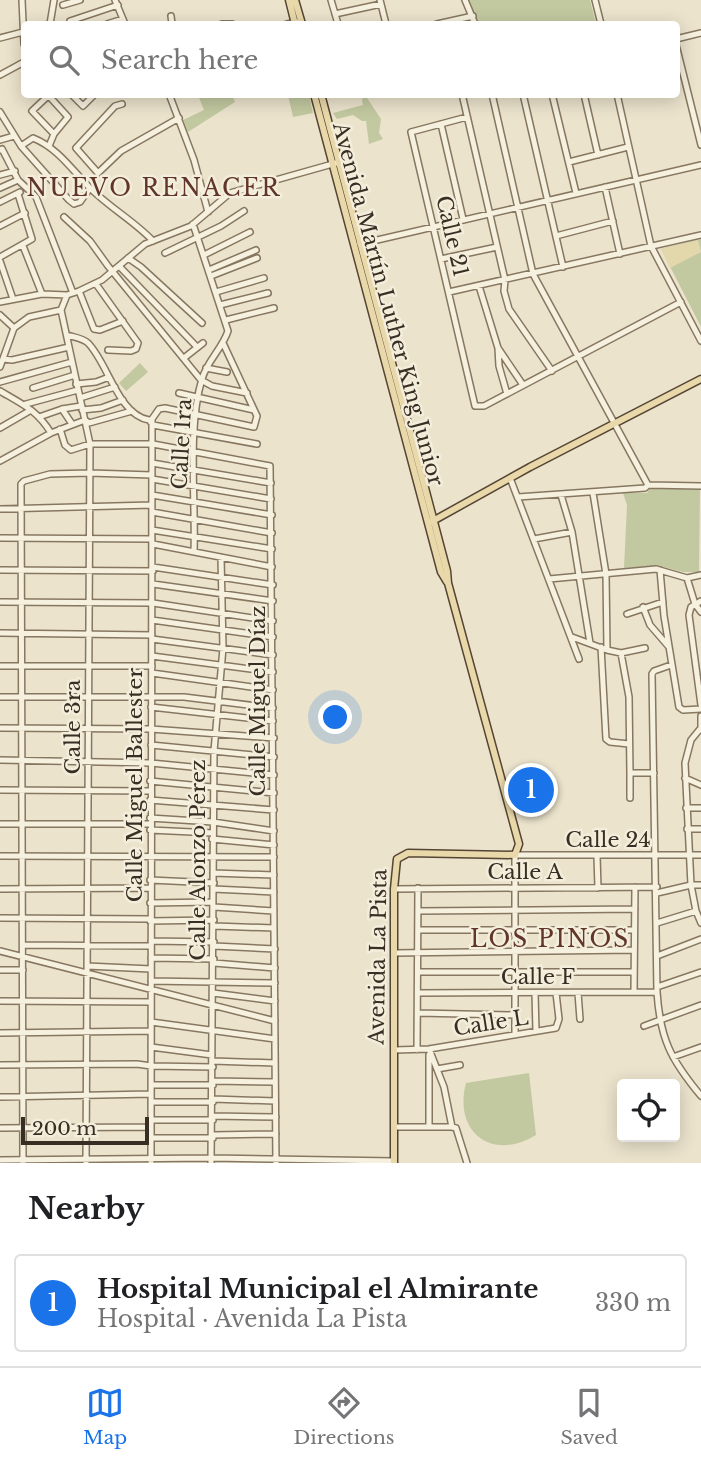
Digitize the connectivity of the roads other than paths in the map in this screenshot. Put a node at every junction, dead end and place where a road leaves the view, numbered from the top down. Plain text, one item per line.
1 (22, 0) edge
2 (54, 0) edge
3 (80, 0) edge
4 (331, 0) edge
5 (465, 0) edge
6 (595, 0) edge
7 (291, 1) edge
8 (116, 2) edge
9 (381, 2) edge
10 (63, 5) dead end
11 (335, 14) junction
12 (171, 16) dead end
13 (473, 16) junction
14 (23, 21) edge
15 (50, 21) edge
16 (70, 21) dead end
17 (124, 21) edge
18 (172, 21) edge
19 (297, 21) edge
20 (337, 21) edge
21 (385, 21) edge
22 (456, 21) edge
23 (474, 21) edge
24 (600, 21) edge
25 (21, 33) edge
26 (701, 33) edge
27 (680, 37) edge
28 (0, 38) edge
29 (680, 58) edge
30 (21, 64) edge
31 (0, 75) edge
32 (46, 98) edge
33 (52, 98) edge
34 (75, 98) edge
35 (91, 98) edge
36 (171, 98) edge
37 (315, 98) edge
38 (322, 98) edge
39 (463, 98) edge
40 (493, 98) edge
41 (524, 98) edge
42 (553, 98) edge
43 (584, 98) edge
44 (618, 98) edge
45 (122, 104) dead end
46 (0, 112) edge
47 (467, 117) junction
48 (179, 118) junction
49 (441, 124) junction
50 (54, 134) junction
51 (14, 135) junction
52 (0, 140) edge
53 (701, 145) edge
54 (20, 146) junction
55 (49, 146) junction
56 (628, 147) junction
57 (0, 150) edge
58 (598, 155) junction
59 (336, 162) junction
60 (569, 162) junction
61 (701, 165) edge
62 (15, 171) junction
63 (98, 173) junction
64 (0, 175) edge
65 (18, 180) junction
66 (636, 180) junction
67 (91, 186) junction
68 (605, 187) junction
69 (0, 188) edge
70 (24, 188) junction
71 (576, 193) junction
72 (18, 194) junction
73 (548, 200) junction
74 (0, 202) edge
75 (518, 207) junction
76 (244, 211) dead end
77 (208, 212) junction
78 (24, 213) junction
79 (489, 213) junction
80 (64, 217) dead end
81 (463, 219) junction
82 (613, 222) junction
83 (193, 224) junction
84 (0, 226) edge
85 (433, 227) junction
86 (250, 232) dead end
87 (701, 235) edge
88 (198, 236) junction
89 (556, 236) junction
90 (153, 241) junction
91 (358, 245) junction
92 (23, 246) junction
93 (651, 246) junction
94 (497, 247) junction
95 (256, 250) dead end
96 (165, 253) dead end
97 (620, 254) junction
98 (204, 255) junction
99 (128, 258) junction
100 (257, 258) dead end
101 (0, 259) edge
102 (441, 259) junction
103 (119, 266) junction
104 (563, 267) junction
105 (113, 271) junction
106 (210, 273) junction
107 (533, 274) junction
108 (264, 278) dead end
109 (505, 279) junction
110 (96, 284) junction
111 (479, 286) junction
112 (216, 292) junction
113 (449, 292) junction
114 (73, 293) junction
115 (268, 293) dead end
116 (42, 295) junction
117 (13, 299) junction
118 (0, 302) edge
119 (681, 302) junction
120 (220, 305) junction
121 (274, 308) dead end
122 (61, 310) junction
123 (0, 315) edge
124 (226, 320) junction
125 (123, 321) junction
126 (202, 323) dead end
127 (14, 328) junction
128 (67, 335) junction
129 (11, 339) junction
130 (701, 341) edge
131 (1, 342) edge
132 (203, 343) dead end
133 (223, 343) junction
134 (69, 347) junction
135 (197, 347) junction
136 (498, 348) junction
137 (108, 350) dead end
138 (579, 357) junction
139 (184, 358) junction
140 (3, 359) junction
141 (72, 362) junction
142 (0, 367) edge
143 (206, 368) junction
144 (552, 370) junction
145 (227, 372) dead end
146 (75, 375) junction
147 (109, 377) junction
148 (701, 379) edge
149 (201, 380) junction
150 (0, 382) edge
151 (523, 385) junction
152 (77, 387) junction
153 (115, 387) junction
154 (33, 388) dead end
155 (0, 391) edge
156 (179, 393) dead end
157 (247, 393) junction
158 (507, 394) junction
159 (80, 398) junction
160 (199, 398) junction
161 (123, 400) junction
162 (26, 404) junction
163 (81, 408) junction
164 (62, 409) junction
165 (31, 410) junction
166 (254, 410) junction
167 (132, 411) junction
168 (196, 415) junction
169 (38, 417) junction
170 (85, 420) junction
171 (72, 424) junction
172 (615, 424) junction
173 (153, 425) junction
174 (0, 428) edge
175 (60, 429) junction
176 (195, 432) junction
177 (51, 433) junction
178 (90, 444) junction
179 (153, 444) junction
180 (257, 444) dead end
181 (194, 450) junction
182 (0, 461) edge
183 (152, 463) junction
184 (194, 470) junction
185 (90, 473) junction
186 (152, 477) junction
187 (510, 478) junction
188 (271, 483) junction
189 (648, 485) junction
190 (701, 486) edge
191 (194, 487) junction
192 (593, 493) junction
193 (152, 495) junction
194 (561, 495) junction
195 (518, 497) junction
196 (271, 499) junction
197 (195, 503) junction
198 (88, 507) junction
199 (20, 508) junction
200 (0, 509) edge
201 (152, 509) junction
202 (272, 515) junction
203 (195, 520) junction
204 (431, 522) junction
205 (152, 530) junction
206 (572, 532) junction
207 (272, 533) junction
208 (195, 537) junction
209 (0, 538) edge
210 (20, 538) junction
211 (89, 538) junction
212 (534, 539) junction
213 (153, 541) junction
214 (272, 549) junction
215 (194, 552) junction
216 (221, 557) junction
217 (272, 567) junction
218 (153, 569) junction
219 (0, 570) edge
220 (21, 570) junction
221 (88, 570) junction
222 (660, 570) junction
223 (606, 574) junction
224 (701, 575) edge
225 (580, 576) junction
226 (221, 577) junction
227 (687, 578) junction
228 (550, 579) junction
229 (153, 584) junction
230 (273, 585) junction
231 (221, 593) junction
232 (273, 601) junction
233 (0, 602) edge
234 (21, 602) junction
235 (88, 602) junction
236 (663, 602) junction
237 (698, 602) edge
238 (153, 603) junction
239 (643, 607) junction
240 (701, 612) edge
241 (222, 614) junction
242 (627, 614) dead end
243 (152, 620) junction
244 (273, 621) junction
245 (222, 630) junction
246 (0, 633) edge
247 (22, 633) junction
248 (89, 634) junction
249 (152, 637) junction
250 (273, 637) junction
251 (572, 637) junction
252 (590, 643) junction
253 (669, 647) junction
254 (223, 648) junction
255 (645, 648) dead end
256 (604, 649) junction
257 (621, 653) junction
258 (273, 655) junction
259 (152, 656) junction
260 (579, 659) dead end
261 (671, 664) junction
262 (222, 665) junction
263 (0, 666) edge
264 (23, 666) junction
265 (89, 666) junction
266 (152, 669) junction
267 (273, 672) junction
268 (220, 682) junction
269 (700, 684) edge
270 (273, 690) junction
271 (23, 697) junction
272 (89, 697) junction
273 (152, 697) junction
274 (0, 698) edge
275 (218, 701) junction
276 (151, 707) junction
277 (701, 707) edge
278 (273, 708) junction
279 (215, 715) junction
280 (701, 716) edge
281 (274, 721) junction
282 (0, 728) edge
283 (23, 728) junction
284 (89, 728) junction
285 (151, 729) junction
286 (701, 730) edge
287 (215, 734) junction
288 (274, 738) junction
289 (629, 744) junction
290 (151, 745) junction
291 (214, 751) junction
292 (274, 757) junction
293 (0, 760) edge
294 (23, 761) junction
295 (89, 762) junction
296 (151, 763) junction
297 (214, 770) junction
298 (630, 773) junction
299 (654, 773) junction
300 (274, 775) junction
301 (685, 778) junction
302 (150, 781) junction
303 (701, 785) edge
304 (214, 787) junction
305 (0, 790) edge
306 (22, 790) junction
307 (89, 791) junction
308 (150, 791) junction
309 (274, 793) junction
310 (630, 797) dead end
311 (150, 800) junction
312 (215, 807) junction
313 (686, 808) junction
314 (701, 808) edge
315 (274, 810) junction
316 (213, 822) junction
317 (0, 824) edge
318 (22, 824) junction
319 (89, 824) junction
320 (150, 824) junction
321 (687, 829) junction
322 (701, 829) edge
323 (274, 831) junction
324 (213, 836) junction
325 (274, 845) junction
326 (515, 855) junction
327 (701, 855) edge
328 (0, 856) edge
329 (22, 856) junction
330 (88, 856) junction
331 (150, 856) junction
332 (597, 856) junction
333 (655, 856) junction
334 (689, 856) junction
335 (213, 857) junction
336 (274, 857) junction
337 (214, 873) junction
338 (274, 875) junction
339 (150, 880) junction
340 (691, 884) junction
341 (701, 885) edge
342 (214, 886) junction
343 (635, 887) junction
344 (88, 888) junction
345 (150, 888) junction
346 (418, 888) junction
347 (514, 888) junction
348 (598, 888) junction
349 (0, 889) edge
350 (22, 889) junction
351 (394, 889) junction
352 (657, 890) junction
353 (274, 892) junction
354 (150, 903) junction
355 (214, 904) junction
356 (635, 909) junction
357 (514, 910) junction
358 (274, 911) junction
359 (418, 911) junction
360 (696, 911) junction
361 (0, 918) edge
362 (23, 918) junction
363 (88, 918) junction
364 (150, 920) junction
365 (214, 923) junction
366 (657, 923) junction
367 (701, 923) edge
368 (274, 928) junction
369 (418, 930) junction
370 (634, 930) junction
371 (514, 931) junction
372 (701, 939) edge
373 (150, 944) junction
374 (214, 944) junction
375 (23, 945) junction
376 (87, 945) junction
377 (275, 950) junction
378 (634, 950) junction
379 (0, 951) edge
380 (418, 952) junction
381 (514, 952) junction
382 (394, 953) junction
383 (657, 956) junction
384 (23, 957) junction
385 (150, 958) junction
386 (214, 961) junction
387 (275, 968) junction
388 (150, 969) junction
389 (0, 970) edge
390 (23, 970) junction
391 (87, 970) junction
392 (418, 972) junction
393 (514, 972) junction
394 (634, 972) junction
395 (701, 972) edge
396 (151, 981) junction
397 (214, 982) junction
398 (275, 984) junction
399 (151, 989) junction
400 (657, 989) junction
401 (634, 992) junction
402 (213, 993) junction
403 (418, 993) junction
404 (514, 993) junction
405 (535, 993) junction
406 (556, 993) junction
407 (578, 993) junction
408 (0, 1001) edge
409 (275, 1001) junction
410 (23, 1002) junction
411 (86, 1002) junction
412 (151, 1002) junction
413 (213, 1005) junction
414 (701, 1005) edge
415 (418, 1013) junction
416 (515, 1015) junction
417 (580, 1018) dead end
418 (275, 1021) junction
419 (659, 1021) junction
420 (151, 1022) junction
421 (644, 1026) dead end
422 (212, 1030) junction
423 (151, 1031) junction
424 (536, 1031) junction
425 (86, 1032) junction
426 (0, 1033) edge
427 (23, 1033) junction
428 (515, 1035) junction
429 (275, 1039) junction
430 (151, 1047) junction
431 (701, 1047) edge
432 (429, 1049) junction
433 (417, 1050) junction
434 (394, 1051) junction
435 (673, 1057) junction
436 (213, 1061) junction
437 (275, 1063) junction
438 (86, 1064) junction
439 (0, 1065) edge
440 (22, 1065) junction
441 (460, 1065) dead end
442 (151, 1066) junction
443 (437, 1069) junction
444 (275, 1082) junction
445 (213, 1083) junction
446 (151, 1085) junction
447 (699, 1088) edge
448 (151, 1094) junction
449 (23, 1096) junction
450 (85, 1096) junction
451 (701, 1096) edge
452 (0, 1097) edge
453 (213, 1101) junction
454 (275, 1101) junction
455 (151, 1102) junction
456 (275, 1117) junction
457 (213, 1118) junction
458 (151, 1123) junction
459 (429, 1127) junction
460 (452, 1127) junction
461 (0, 1128) edge
462 (85, 1128) junction
463 (394, 1128) junction
464 (23, 1129) junction
465 (276, 1134) junction
466 (213, 1136) junction
467 (151, 1138) junction
468 (0, 1160) edge
469 (151, 1161) edge
470 (203, 1161) edge
471 (211, 1161) edge
472 (264, 1161) edge
473 (274, 1161) edge
474 (23, 1162) edge
475 (86, 1162) edge
476 (394, 1162) edge
477 (467, 1163) edge

1 - 14 street
2 - 15 street
3 - 10 street
4 - 11 street
5 - 13 street
6 - 24 street
7 - 19 main road
8 - 16 street
8 - 17 street
9 - 11 street
9 - 21 street
11 - 20 street
12 - 18 street
13 - 22 street
13 - 23 street
25 - 28 street
26 - 27 street
29 - 53 street
30 - 31 street
32 - 50 street
33 - 50 street
34 - 35 street
36 - 48 street
37 - 59 main road, Avenida Martín Luther King Junior
38 - 59 main road, Avenida Martín Luther King Junior
39 - 47 street
40 - 75 street
41 - 73 street
42 - 60 street
43 - 58 street
44 - 56 street
45 - 63 street
46 - 51 street
47 - 49 street, Calle 21
47 - 79 street
48 - 63 street
48 - 77 street
49 - 81 street
49 - 85 street, Calle 21
50 - 55 street
51 - 52 street
51 - 54 street
54 - 55 street
54 - 67 street
55 - 67 street
56 - 58 street
56 - 66 street
57 - 62 street
58 - 60 street
59 - 77 street
59 - 91 main road, Avenida Martín Luther King Junior
60 - 71 street
61 - 66 street
62 - 64 street
62 - 65 street
63 - 67 street
65 - 69 street
65 - 70 street
66 - 68 street
66 - 93 street
67 - 90 street
68 - 71 street
68 - 82 street
70 - 72 street
70 - 114 street
71 - 73 street
72 - 74 street
72 - 78 street
73 - 75 street
73 - 89 street
75 - 79 street
75 - 107 street
76 - 88 street
77 - 83 street
78 - 84 street
78 - 92 street
79 - 81 street
79 - 94 street
80 - 105 street
81 - 85 street
82 - 89 street
82 - 97 street
83 - 88 street, Calle 1ra
83 - 90 street
85 - 91 street
85 - 102 street, Calle 21
86 - 98 street
87 - 93 street
88 - 96 street
88 - 98 street, Calle 1ra
89 - 104 street
90 - 99 street
91 - 204 main road, Avenida Martín Luther King Junior
92 - 101 street
92 - 116 street
93 - 97 street
93 - 119 street
94 - 102 street
94 - 109 street
95 - 106 street
97 - 104 street
98 - 106 street, Calle 1ra
99 - 103 street
99 - 126 street
100 - 106 street
101 - 117 street
102 - 113 street, Calle 21
103 - 105 street
103 - 135 street
104 - 107 street
105 - 110 street
105 - 139 street
106 - 112 street, Calle 1ra
107 - 109 street
107 - 138 street
108 - 112 street
109 - 111 street
109 - 144 street
110 - 114 street
110 - 125 street
111 - 113 street
111 - 136 street
112 - 120 street, Calle 1ra
113 - 158 street, Calle 21
114 - 116 street
114 - 122 street
114 - 125 street
115 - 120 street
116 - 117 street
117 - 118 street
119 - 130 street
119 - 138 street
120 - 124 street, Calle 1ra
121 - 124 street
122 - 127 street
122 - 128 street, Calle 3ra
123 - 127 street
124 - 133 street, Calle 1ra
125 - 137 street
127 - 129 street
128 - 134 street, Calle 3ra
128 - 147 street
129 - 131 street
129 - 140 street
132 - 135 street
133 - 143 street, Calle 1ra
133 - 157 street
134 - 140 street
134 - 141 street, Calle 3ra
135 - 139 street
136 - 151 street
136 - 158 street
138 - 144 street
138 - 172 street
139 - 149 street
140 - 142 street
141 - 146 street, Calle 3ra
141 - 150 street
143 - 145 street
143 - 149 street, Calle 1ra
144 - 151 street
146 - 152 street, Calle 3ra
146 - 154 street
147 - 152 street
147 - 153 street
148 - 172 main road
149 - 157 street
149 - 160 street, Calle 1ra
151 - 158 street
152 - 159 street, Calle 3ra
152 - 162 street
153 - 159 street
153 - 161 street
155 - 162 street
156 - 160 street
157 - 166 street
159 - 163 street, Calle 3ra
160 - 166 street
160 - 168 street, Calle 1ra
161 - 163 street
161 - 167 street
162 - 165 street
163 - 164 street
163 - 170 street, Calle 3ra
164 - 169 street
164 - 171 street
165 - 169 street
165 - 174 street
166 - 168 street
167 - 170 street
167 - 173 street
168 - 173 street, Calle Miguel Ballester
168 - 176 street, Calle 1ra
169 - 177 street
170 - 171 street
170 - 178 street, Calle 3ra
171 - 175 street
172 - 187 main road
172 - 189 street
173 - 176 street
173 - 179 street, Calle Miguel Ballester
175 - 177 street
175 - 178 street
176 - 180 street
176 - 181 street, Calle 1ra
177 - 182 street
178 - 179 street
178 - 185 street, Calle 3ra
179 - 181 street
179 - 183 street, Calle Miguel Ballester
181 - 184 street, Calle 1ra
181 - 188 street
183 - 184 street
183 - 186 street, Calle Miguel Ballester
184 - 188 street
184 - 191 street, Calle 1ra
185 - 186 street
185 - 198 street, Calle 3ra
185 - 199 street
186 - 191 street
186 - 193 street, Calle Miguel Ballester
187 - 195 street
187 - 204 main road
188 - 196 street, Calle Miguel Díaz
189 - 190 street
189 - 192 street
191 - 196 street
191 - 197 street, Calle 1ra
192 - 194 street
192 - 223 street
193 - 197 street
193 - 201 street, Calle Miguel Ballester
194 - 195 street
194 - 206 street
195 - 212 street
196 - 202 street, Calle Miguel Díaz
197 - 202 street
197 - 203 street, Calle 1ra
198 - 199 street
198 - 201 street
198 - 211 street, Calle 3ra
199 - 200 street
199 - 210 street
201 - 203 street
201 - 205 street, Calle Miguel Ballester
202 - 207 street, Calle Miguel Díaz
203 - 207 street
203 - 208 street, Calle 1ra
204 - 326 main road
205 - 208 street
205 - 213 street, Calle Miguel Ballester
206 - 212 street
206 - 225 street
207 - 214 street, Calle Miguel Díaz
208 - 214 street
208 - 215 street, Calle 1ra
209 - 210 street
210 - 211 street
210 - 220 street
211 - 213 street
211 - 221 street, Calle 3ra
212 - 228 street
213 - 215 street
213 - 218 street, Calle Miguel Ballester
214 - 217 street, Calle Miguel Díaz
215 - 216 street
216 - 217 street
216 - 226 street, Calle Alonzo Pérez
217 - 230 street, Calle Miguel Díaz
218 - 221 street
218 - 226 street
218 - 229 street, Calle Miguel Ballester
219 - 220 street
220 - 221 street
220 - 234 street
221 - 235 street, Calle 3ra
222 - 223 street
222 - 227 street
222 - 236 street
223 - 225 street
223 - 256 street
224 - 227 street
225 - 228 street
225 - 252 street
226 - 230 street
226 - 231 street, Calle Alonzo Pérez
227 - 237 street
228 - 251 street
229 - 231 street
229 - 238 street, Calle Miguel Ballester
230 - 232 street, Calle Miguel Díaz
231 - 232 street
231 - 241 street, Calle Alonzo Pérez
232 - 244 street, Calle Miguel Díaz
233 - 234 street
234 - 235 street
234 - 247 street
235 - 238 street
235 - 248 street, Calle 3ra
236 - 239 street
236 - 253 street
237 - 240 street
237 - 269 street
238 - 241 street
238 - 243 street, Calle Miguel Ballester
239 - 242 street
239 - 253 street
241 - 244 street
241 - 245 street, Calle Alonzo Pérez
243 - 245 street
243 - 249 street, Calle Miguel Ballester
244 - 250 street, Calle Miguel Díaz
245 - 250 street
245 - 254 street, Calle Alonzo Pérez
246 - 247 street
247 - 248 street
247 - 264 street
248 - 249 street
248 - 265 street, Calle 3ra
249 - 254 street
249 - 259 street, Calle Miguel Ballester
250 - 258 street, Calle Miguel Díaz
251 - 252 street
251 - 260 street
252 - 256 street
253 - 261 street
254 - 258 street
254 - 262 street, Calle Alonzo Pérez
255 - 257 street
256 - 257 street
256 - 289 street
257 - 289 street
258 - 267 street, Calle Miguel Díaz
259 - 262 street
259 - 266 street, Calle Miguel Ballester
261 - 277 street
261 - 299 street
262 - 267 street
262 - 268 street, Calle Alonzo Pérez
263 - 264 street
264 - 265 street
264 - 271 street
265 - 266 street
265 - 272 street, Calle 3ra
266 - 268 street
266 - 273 street, Calle Miguel Ballester
267 - 270 street, Calle Miguel Díaz
268 - 270 street
268 - 275 street, Calle Alonzo Pérez
269 - 277 street
270 - 278 street, Calle Miguel Díaz
271 - 272 street
271 - 274 street
271 - 283 street
272 - 273 street
272 - 284 street, Calle 3ra
273 - 275 street
273 - 276 street, Calle Miguel Ballester
275 - 278 street
275 - 279 street, Calle Alonzo Pérez
276 - 279 street
276 - 285 street, Calle Miguel Ballester
278 - 281 street, Calle Miguel Díaz
279 - 281 street
279 - 287 street, Calle Alonzo Pérez
280 - 286 street
281 - 288 street, Calle Miguel Díaz
282 - 283 street
283 - 284 street
283 - 294 street
284 - 285 street
284 - 295 street, Calle 3ra
285 - 287 street
285 - 290 street, Calle Miguel Ballester
286 - 301 street
287 - 288 street
287 - 291 street, Calle Alonzo Pérez
288 - 292 street, Calle Miguel Díaz
289 - 298 street
290 - 291 street
290 - 296 street, Calle Miguel Ballester
291 - 292 street
291 - 297 street, Calle Alonzo Pérez
292 - 300 street, Calle Miguel Díaz
293 - 294 street
294 - 295 street
294 - 306 street
295 - 296 street
295 - 307 street, Calle 3ra
296 - 297 street
296 - 302 street, Calle Miguel Ballester
297 - 300 street
297 - 304 street, Calle Alonzo Pérez
298 - 299 street
298 - 310 street
299 - 333 street
300 - 309 street, Calle Miguel Díaz
301 - 303 street
301 - 313 street
302 - 304 street
302 - 308 street, Calle Miguel Ballester
304 - 309 street
304 - 312 street, Calle Alonzo Pérez
305 - 306 street
306 - 307 street
306 - 318 street
307 - 308 street
307 - 319 street, Calle 3ra
308 - 311 street, Calle Miguel Ballester
309 - 315 street, Calle Miguel Díaz
311 - 312 street
311 - 320 street, Calle Miguel Ballester
312 - 315 street
312 - 316 street, Calle Alonzo Pérez
313 - 314 street
313 - 321 street
315 - 323 street, Calle Miguel Díaz
316 - 320 street
316 - 323 street
316 - 324 street, Calle Alonzo Pérez
317 - 318 street
318 - 319 street
318 - 329 street
319 - 320 street
319 - 330 street, Calle 3ra
320 - 324 street
320 - 331 street, Calle Miguel Ballester
321 - 322 street
321 - 334 street
323 - 325 street, Calle Miguel Díaz
324 - 325 street
324 - 335 street, Calle Alonzo Pérez
325 - 336 street, Calle Miguel Díaz
326 - 332 street, Calle 24
326 - 347 street
326 - 351 main road, Avenida La Pista
327 - 334 street, Calle 24
328 - 329 street
329 - 330 street
329 - 350 street
330 - 331 street
330 - 344 street, Calle 3ra
331 - 335 street
331 - 339 street, Calle Miguel Ballester
332 - 333 street, Calle 24
332 - 348 street
333 - 334 street, Calle 24
333 - 352 street
334 - 340 street
335 - 336 street
335 - 337 street, Calle Alonzo Pérez
336 - 338 street, Calle Miguel Díaz
337 - 338 street
337 - 342 street, Calle Alonzo Pérez
338 - 353 street, Calle Miguel Díaz
339 - 342 street
339 - 345 street, Calle Miguel Ballester
340 - 341 street
340 - 352 street, Calle A
340 - 360 street
342 - 353 street
342 - 355 street, Calle Alonzo Pérez
343 - 348 street, Calle A
343 - 352 street, Calle A
343 - 356 street
344 - 345 street
344 - 350 street
344 - 363 street, Calle 3ra
345 - 354 street, Calle Miguel Ballester
346 - 347 street, Calle A
346 - 351 street, Calle A
346 - 359 street
347 - 348 street, Calle A
347 - 357 street
349 - 350 street
350 - 362 street
351 - 382 main road, Avenida La Pista
352 - 366 street
353 - 358 street, Calle Miguel Díaz
354 - 355 street
354 - 364 street, Calle Miguel Ballester
355 - 358 street
355 - 365 street, Calle Alonzo Pérez
356 - 357 street
356 - 370 street
357 - 359 street
357 - 371 street
358 - 368 street, Calle Miguel Díaz
359 - 369 street
360 - 366 street
360 - 367 street
361 - 362 street
362 - 363 street
362 - 375 street
363 - 364 street
363 - 376 street, Calle 3ra
364 - 365 street
364 - 373 street, Calle Miguel Ballester
365 - 368 street
365 - 374 street, Calle Alonzo Pérez
366 - 383 street
368 - 377 street, Calle Miguel Díaz
369 - 371 street
369 - 380 street
370 - 371 street
370 - 378 street
371 - 381 street
372 - 383 street
373 - 374 street
373 - 376 street
373 - 385 street, Calle Miguel Ballester
374 - 377 street
374 - 386 street, Calle Alonzo Pérez
375 - 376 street
375 - 384 street
376 - 391 street, Calle 3ra
377 - 387 street, Calle Miguel Díaz
378 - 381 street
378 - 394 street
379 - 384 street
380 - 381 street
380 - 382 street
380 - 392 street
381 - 393 street
382 - 434 main road, Avenida La Pista
383 - 400 street
384 - 390 street
384 - 391 street
385 - 386 street
385 - 388 street, Calle Miguel Ballester
386 - 387 street
386 - 397 street, Calle Alonzo Pérez
387 - 398 street, Calle Miguel Díaz
388 - 391 street
388 - 396 street, Calle Miguel Ballester
389 - 390 street
390 - 410 street
391 - 399 street
391 - 411 street, Calle 3ra
392 - 393 street
392 - 403 street
393 - 394 street
393 - 404 street
394 - 401 street
395 - 400 street, Calle F
396 - 397 street
396 - 399 street, Calle Miguel Ballester
397 - 398 street
397 - 402 street, Calle Alonzo Pérez
398 - 409 street, Calle Miguel Díaz
399 - 412 street, Calle Miguel Ballester
399 - 413 street
400 - 401 street, Calle F
400 - 419 street
401 - 407 street, Calle F
402 - 409 street
402 - 413 street, Calle Alonzo Pérez
403 - 404 street, Calle F
403 - 415 street
404 - 405 street, Calle F
404 - 416 street
405 - 406 street, Calle F
405 - 424 street
406 - 407 street, Calle F
406 - 424 street, Calle L
407 - 417 street
408 - 410 street
409 - 418 street, Calle Miguel Díaz
410 - 411 street
410 - 427 street
411 - 412 street
411 - 425 street, Calle 3ra
412 - 420 street, Calle Miguel Ballester
413 - 418 street
413 - 422 street, Calle Alonzo Pérez
414 - 419 street
415 - 416 street
415 - 433 street
416 - 428 street
418 - 429 street, Calle Miguel Díaz
419 - 421 street
419 - 435 street
420 - 422 street
420 - 423 street, Calle Miguel Ballester
422 - 429 street
422 - 436 street, Calle Alonzo Pérez
423 - 425 street
423 - 430 street, Calle Miguel Ballester
424 - 428 street, Calle L
425 - 427 street
425 - 438 street, Calle 3ra
426 - 427 street
427 - 440 street
428 - 432 street, Calle L
429 - 437 street, Calle Miguel Díaz
430 - 436 street
430 - 442 street, Calle Miguel Ballester
431 - 435 street
432 - 433 street, Calle L
432 - 443 street
432 - 459 street
433 - 434 street, Calle L
434 - 463 main road, Avenida La Pista
435 - 447 street
436 - 437 street
436 - 442 street
436 - 445 street, Calle Alonzo Pérez
437 - 444 street, Calle Miguel Díaz
438 - 440 street
438 - 442 street
438 - 450 street, Calle 3ra
439 - 440 street
440 - 449 street
441 - 443 street
442 - 446 street, Calle Miguel Ballester
443 - 460 street
444 - 445 street
444 - 454 street, Calle Miguel Díaz
445 - 446 street
445 - 453 street, Calle Alonzo Pérez
446 - 448 street, Calle Miguel Ballester
447 - 451 street
448 - 450 street
448 - 455 street, Calle Miguel Ballester
449 - 450 street
449 - 452 street
449 - 464 street
450 - 462 street, Calle 3ra
453 - 454 street
453 - 455 street
453 - 457 street, Calle Alonzo Pérez
454 - 456 street, Calle Miguel Díaz
455 - 458 street, Calle Miguel Ballester
456 - 457 street
456 - 465 street, Calle Miguel Díaz
457 - 458 street
457 - 466 street, Calle Alonzo Pérez
458 - 462 street
458 - 467 street, Calle Miguel Ballester
459 - 460 street
459 - 463 street
460 - 477 street
461 - 464 street
462 - 464 street
462 - 475 street, Calle 3ra
463 - 476 main road, Avenida La Pista
464 - 474 street
465 - 466 street
465 - 473 street, Calle Miguel Díaz
466 - 467 street
466 - 471 street, Calle Alonzo Pérez
467 - 469 street, Calle Miguel Ballester
468 - 474 street
469 - 470 street
469 - 475 street
470 - 471 street
471 - 472 street
472 - 473 street
473 - 476 street
474 - 475 street

